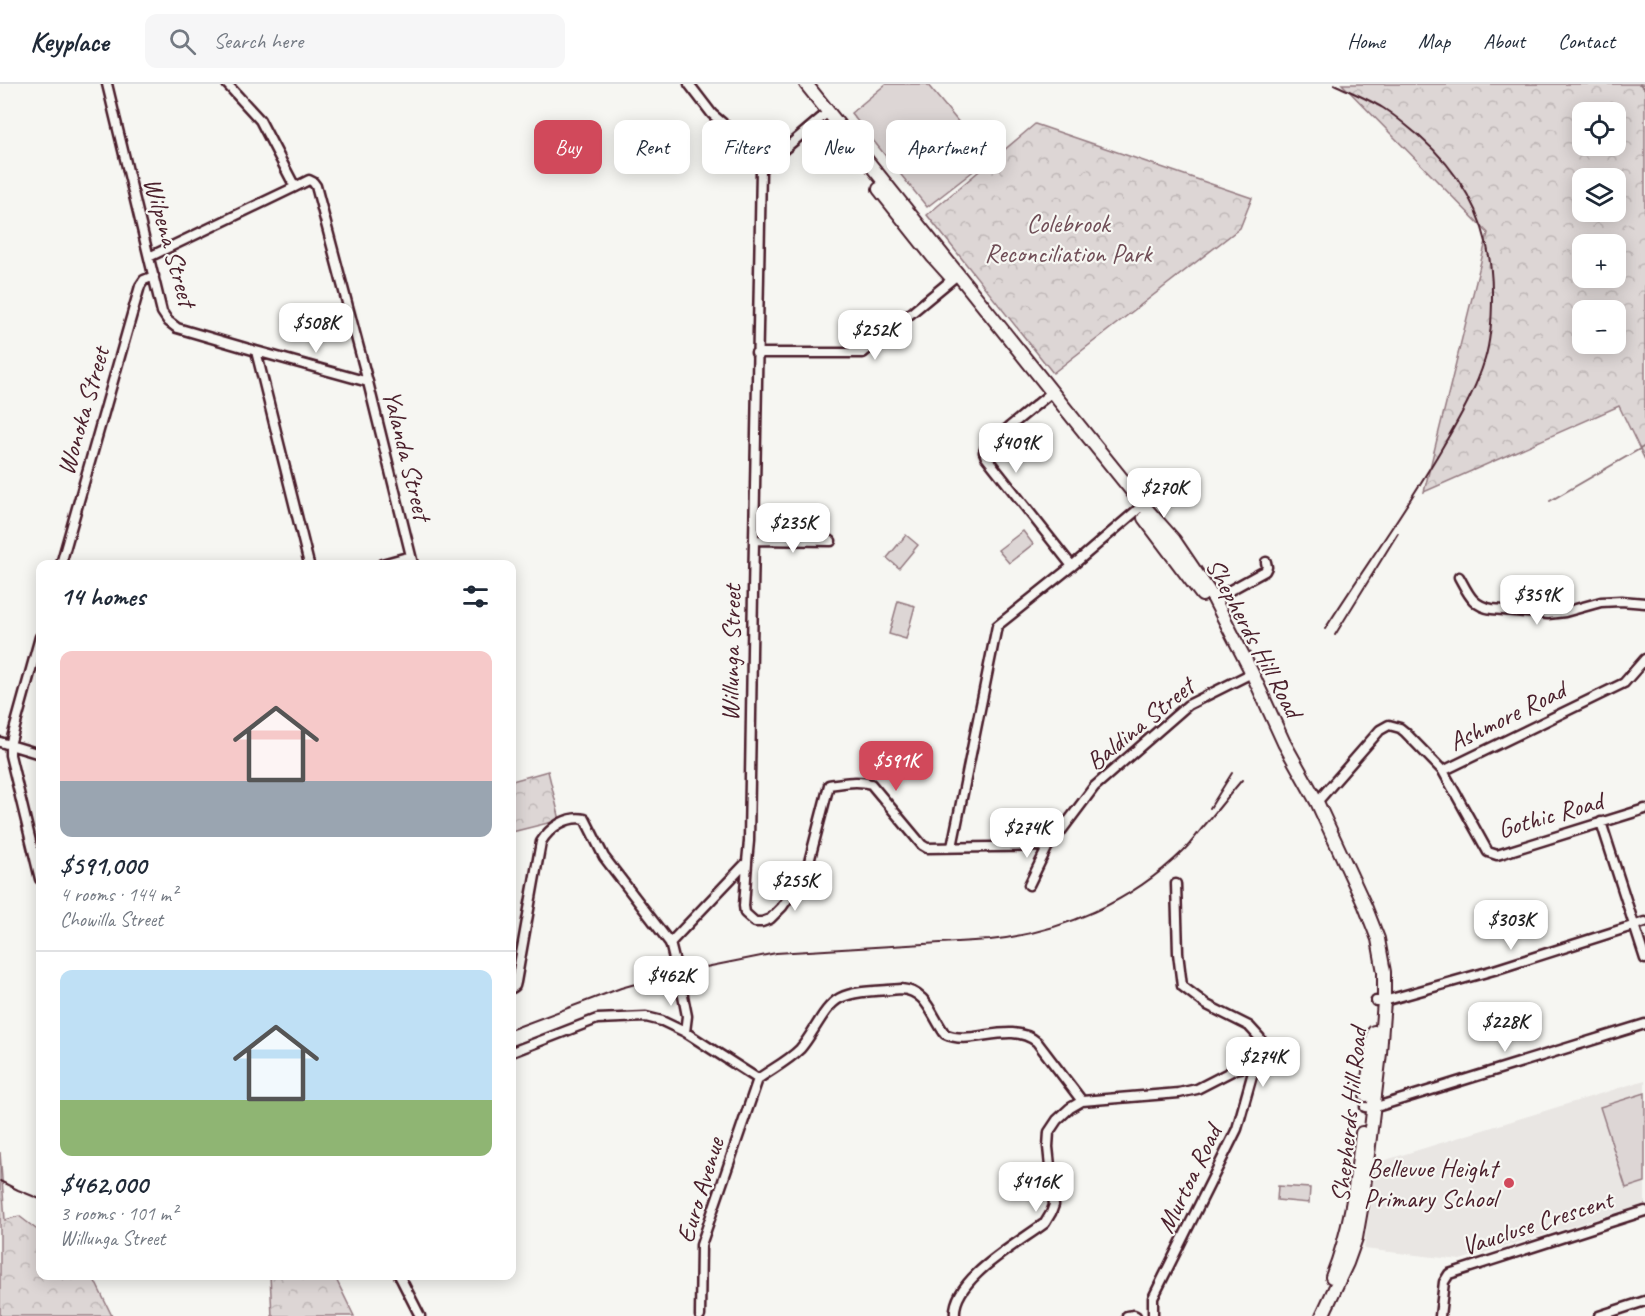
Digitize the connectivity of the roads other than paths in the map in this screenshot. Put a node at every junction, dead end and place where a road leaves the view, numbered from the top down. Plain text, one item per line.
1 (107, 84) edge
2 (228, 84) edge
3 (689, 84) edge
4 (796, 84) edge
5 (806, 84) edge
6 (825, 114) junction
7 (719, 120) edge
8 (790, 144) edge
9 (761, 174) edge
10 (295, 187) junction
11 (149, 258) junction
12 (154, 276) junction
13 (956, 276) junction
14 (256, 351) junction
15 (756, 353) junction
16 (368, 382) junction
17 (1049, 395) junction
18 (1140, 507) junction
19 (754, 540) junction
20 (831, 541) dead end
21 (62, 560) edge
22 (308, 560) edge
23 (412, 560) edge
24 (1266, 562) dead end
25 (1072, 566) junction
26 (1459, 577) dead end
27 (1214, 599) junction
28 (1645, 603) edge
29 (36, 651) edge
30 (1645, 659) edge
31 (1248, 675) junction
32 (0, 742) edge
33 (10, 745) junction
34 (36, 753) edge
35 (1443, 771) junction
36 (1317, 802) junction
37 (1645, 809) edge
38 (1601, 822) junction
39 (1048, 846) junction
40 (952, 848) junction
41 (36, 862) edge
42 (747, 862) junction
43 (1176, 884) dead end
44 (1029, 885) dead end
45 (1645, 922) edge
46 (1634, 925) junction
47 (670, 943) junction
48 (1645, 959) edge
49 (516, 982) edge
50 (1380, 1001) junction
51 (1645, 1024) edge
52 (685, 1032) junction
53 (516, 1050) edge
54 (1255, 1065) junction
55 (758, 1078) junction
56 (1082, 1101) junction
57 (1369, 1107) junction
58 (1645, 1211) edge
59 (402, 1280) edge
60 (1645, 1301) edge
61 (1624, 1312) edge
62 (1318, 1315) edge
63 (420, 1316) edge
64 (700, 1316) edge
65 (955, 1316) edge
66 (1128, 1316) edge
67 (1136, 1316) edge
68 (1153, 1316) edge
69 (1440, 1316) edge
70 (1599, 1316) edge

1 - 11 street, Wilpena Street
2 - 10 street
3 - 7 street
4 - 6 main road, Shepherds Hill Road
5 - 6 main road, Shepherds Hill Road
6 - 8 street
6 - 13 main road, Shepherds Hill Road
9 - 15 street, Willunga Street
10 - 11 street
10 - 16 street, Yalanda Street
11 - 12 street, Wilpena Street
12 - 14 street, Wilpena Street
12 - 21 street, Wonoka Street
13 - 15 street
13 - 17 main road, Shepherds Hill Road
14 - 16 street, Wilpena Street
14 - 22 street
15 - 19 street, Willunga Street
16 - 23 street, Yalanda Street
17 - 18 main road, Shepherds Hill Road
17 - 25 street
18 - 25 street
18 - 27 main road, Shepherds Hill Road
18 - 31 main road, Shepherds Hill Road
19 - 20 street
19 - 42 street, Willunga Street
24 - 27 street
25 - 40 street
26 - 28 street
27 - 31 main road, Shepherds Hill Road
29 - 33 street
30 - 35 street, Ashmore Road
31 - 36 main road, Shepherds Hill Road
31 - 39 street, Baldina Street
31 - 50 main road, Shepherds Hill Road
32 - 33 street
33 - 34 street
33 - 41 street
35 - 36 street, Ashmore Road
35 - 38 street, Gothic Road
36 - 50 main road, Shepherds Hill Road
37 - 38 street, Gothic Road
38 - 46 street
39 - 40 street
39 - 44 street, Baldina Street
40 - 42 street, Willunga Street
42 - 47 street
43 - 54 street, Murtoa Road
45 - 46 street
46 - 48 street
46 - 50 street
47 - 49 street
47 - 52 street, bridge
50 - 57 main road, Shepherds Hill Road
51 - 57 street
52 - 53 street
52 - 55 street
54 - 56 street
54 - 68 street, Murtoa Road
55 - 56 street
55 - 64 street, Euro Avenue
56 - 65 street
57 - 62 main road, Shepherds Hill Road
58 - 69 street, Vaucluse Crescent
59 - 63 street
60 - 61 street
61 - 70 street
66 - 67 street

